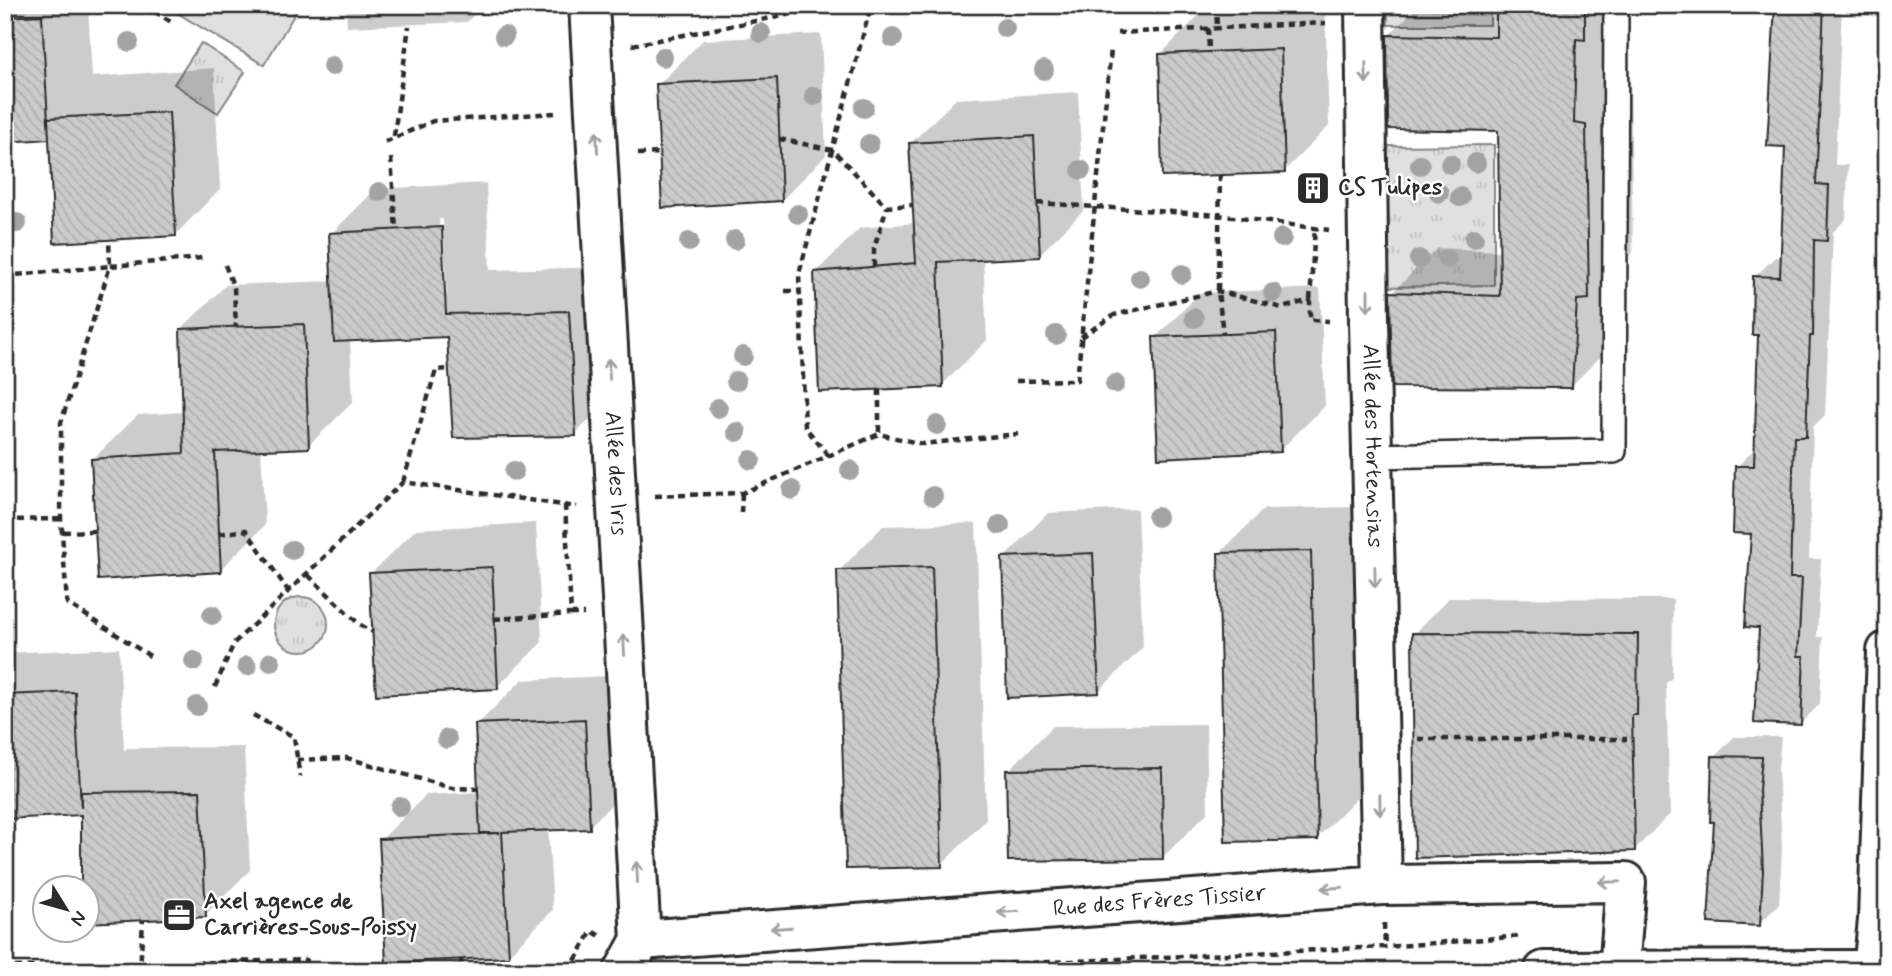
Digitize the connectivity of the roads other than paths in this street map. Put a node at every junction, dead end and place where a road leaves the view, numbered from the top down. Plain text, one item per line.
1 (589, 5) edge
2 (1616, 5) edge
3 (1365, 13) edge
4 (1371, 456) junction
5 (1887, 651) edge
6 (1382, 885) junction
7 (632, 956) edge
8 (1620, 958) edge
9 (1873, 970) edge
10 (1887, 970) edge
11 (1544, 971) edge

7 -> 1 street, Allée des Iris
2 - 4 lane
3 -> 4 street, Allée des Hortensias
4 -> 6 street, Allée des Hortensias
5 - 9 street
6 -> 7 street, Rue des Frères Tissier
8 -> 6 street, Rue des Frères Tissier
8 - 9 street
8 - 11 street
9 - 10 lane

